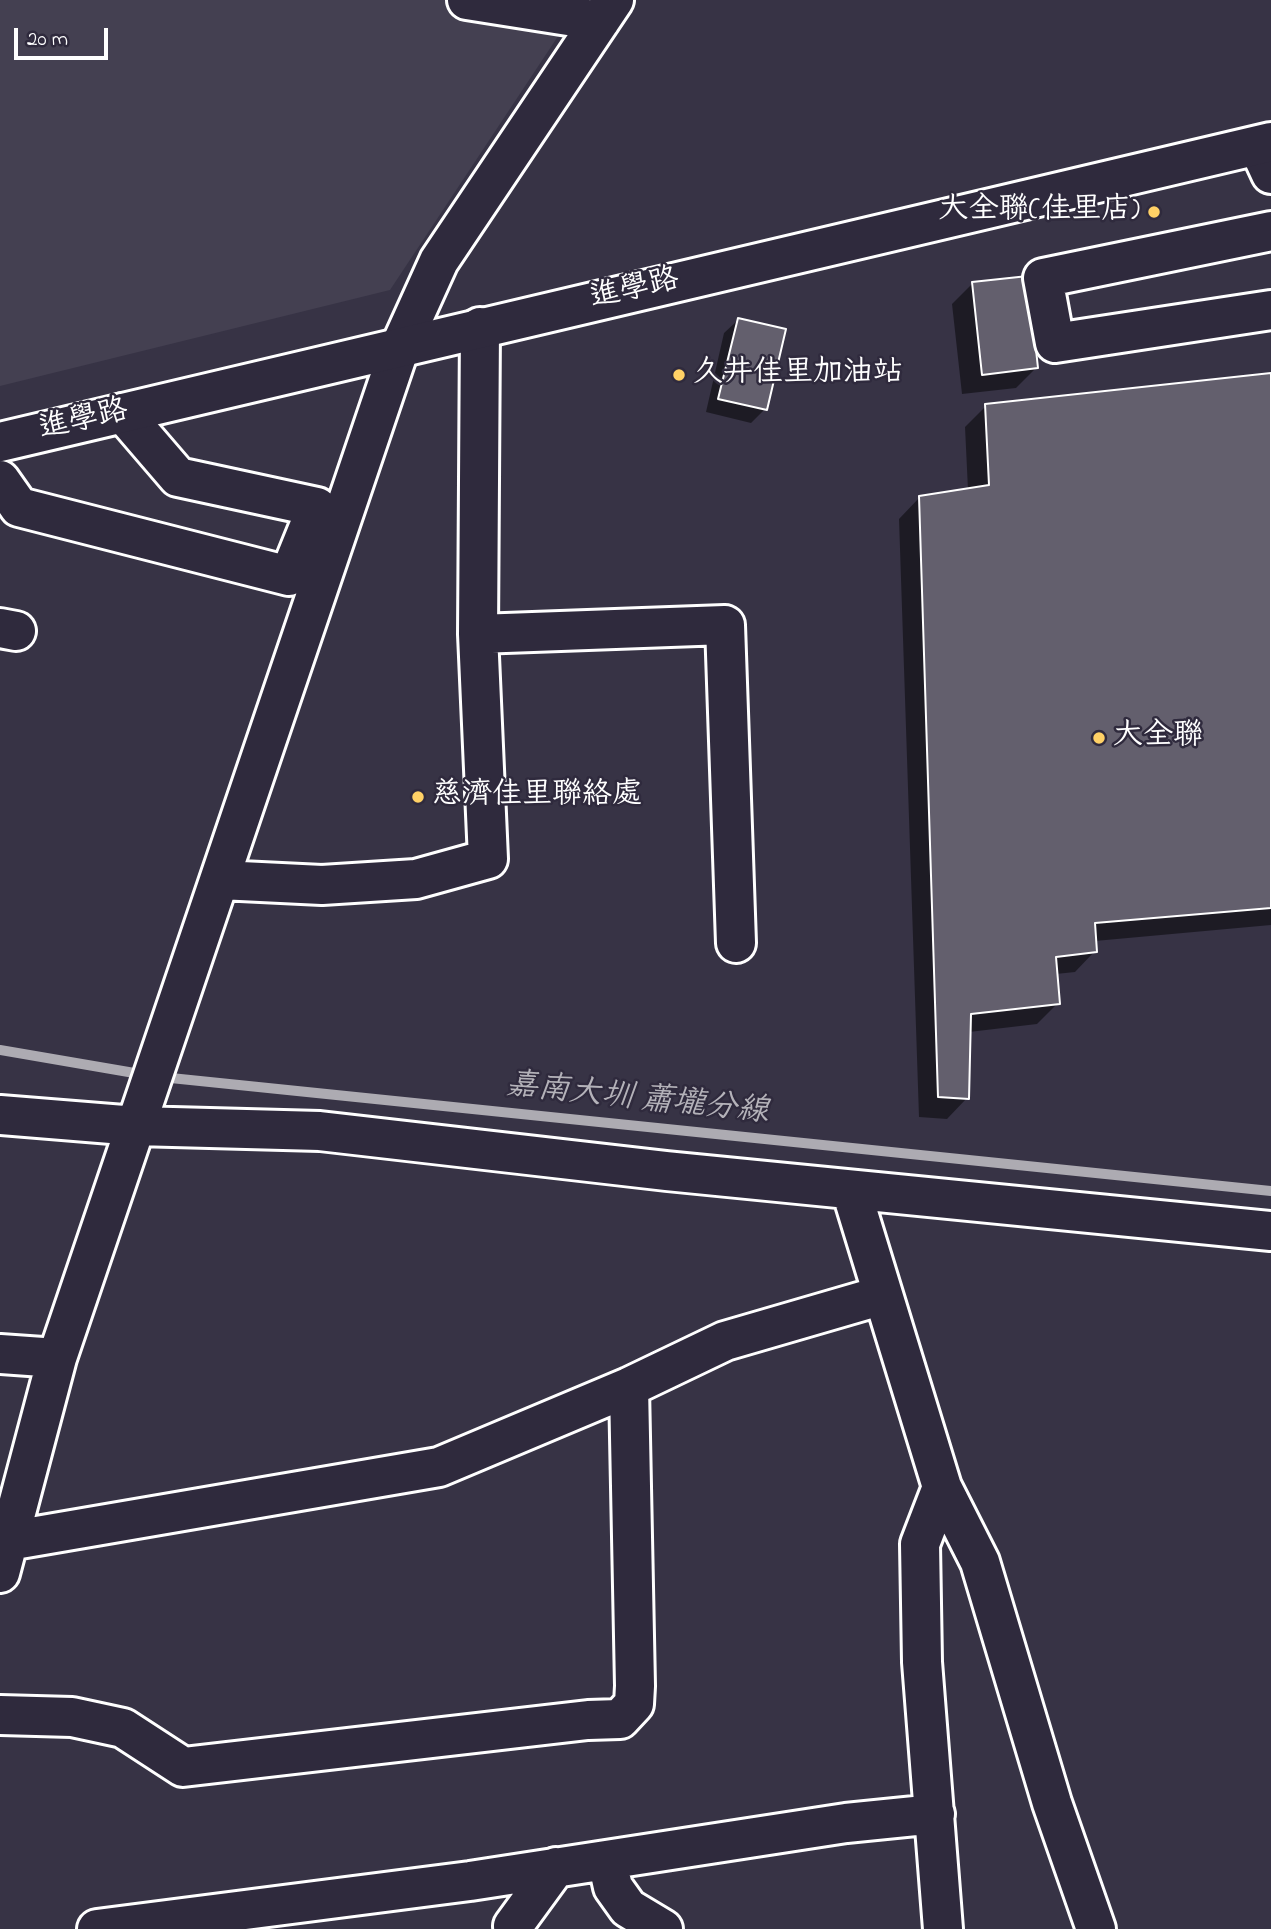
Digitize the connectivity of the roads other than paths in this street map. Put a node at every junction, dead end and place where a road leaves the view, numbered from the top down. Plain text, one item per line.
1 (467, 0) edge
2 (607, 10) edge
3 (1267, 154) edge
4 (1271, 231) edge
5 (1271, 310) edge
6 (480, 327) junction
7 (400, 346) junction
8 (123, 413) junction
9 (0, 442) edge
10 (0, 480) edge
11 (478, 634) junction
12 (220, 880) junction
13 (736, 943) dead end
14 (0, 1115) edge
15 (136, 1126) junction
16 (852, 1190) junction
17 (1271, 1231) edge
18 (883, 1295) junction
19 (0, 1354) edge
20 (57, 1358) junction
21 (629, 1387) junction
22 (942, 1487) junction
23 (3, 1551) edge
24 (0, 1715) edge
25 (936, 1814) junction
26 (607, 1860) junction
27 (556, 1867) junction
28 (470, 1881) junction
29 (513, 1928) edge
30 (97, 1929) edge
31 (663, 1929) edge
32 (943, 1929) edge
33 (1096, 1929) edge

1 - 2 street
2 - 7 street
3 - 6 street, 進學路
4 - 5 street
6 - 7 street, 進學路
6 - 11 street
7 - 8 street, 進學路
7 - 12 street
8 - 9 street, 進學路
8 - 10 street
11 - 12 street
11 - 13 street
12 - 15 street
14 - 15 street
15 - 16 street
15 - 20 street
16 - 17 street
16 - 18 street
18 - 21 street
18 - 22 street
19 - 20 street
20 - 23 street
21 - 23 street
21 - 24 street
22 - 25 street
22 - 33 street
25 - 26 street
25 - 32 street
26 - 27 street
26 - 31 street
27 - 28 street
27 - 29 street
28 - 29 street
28 - 30 street

